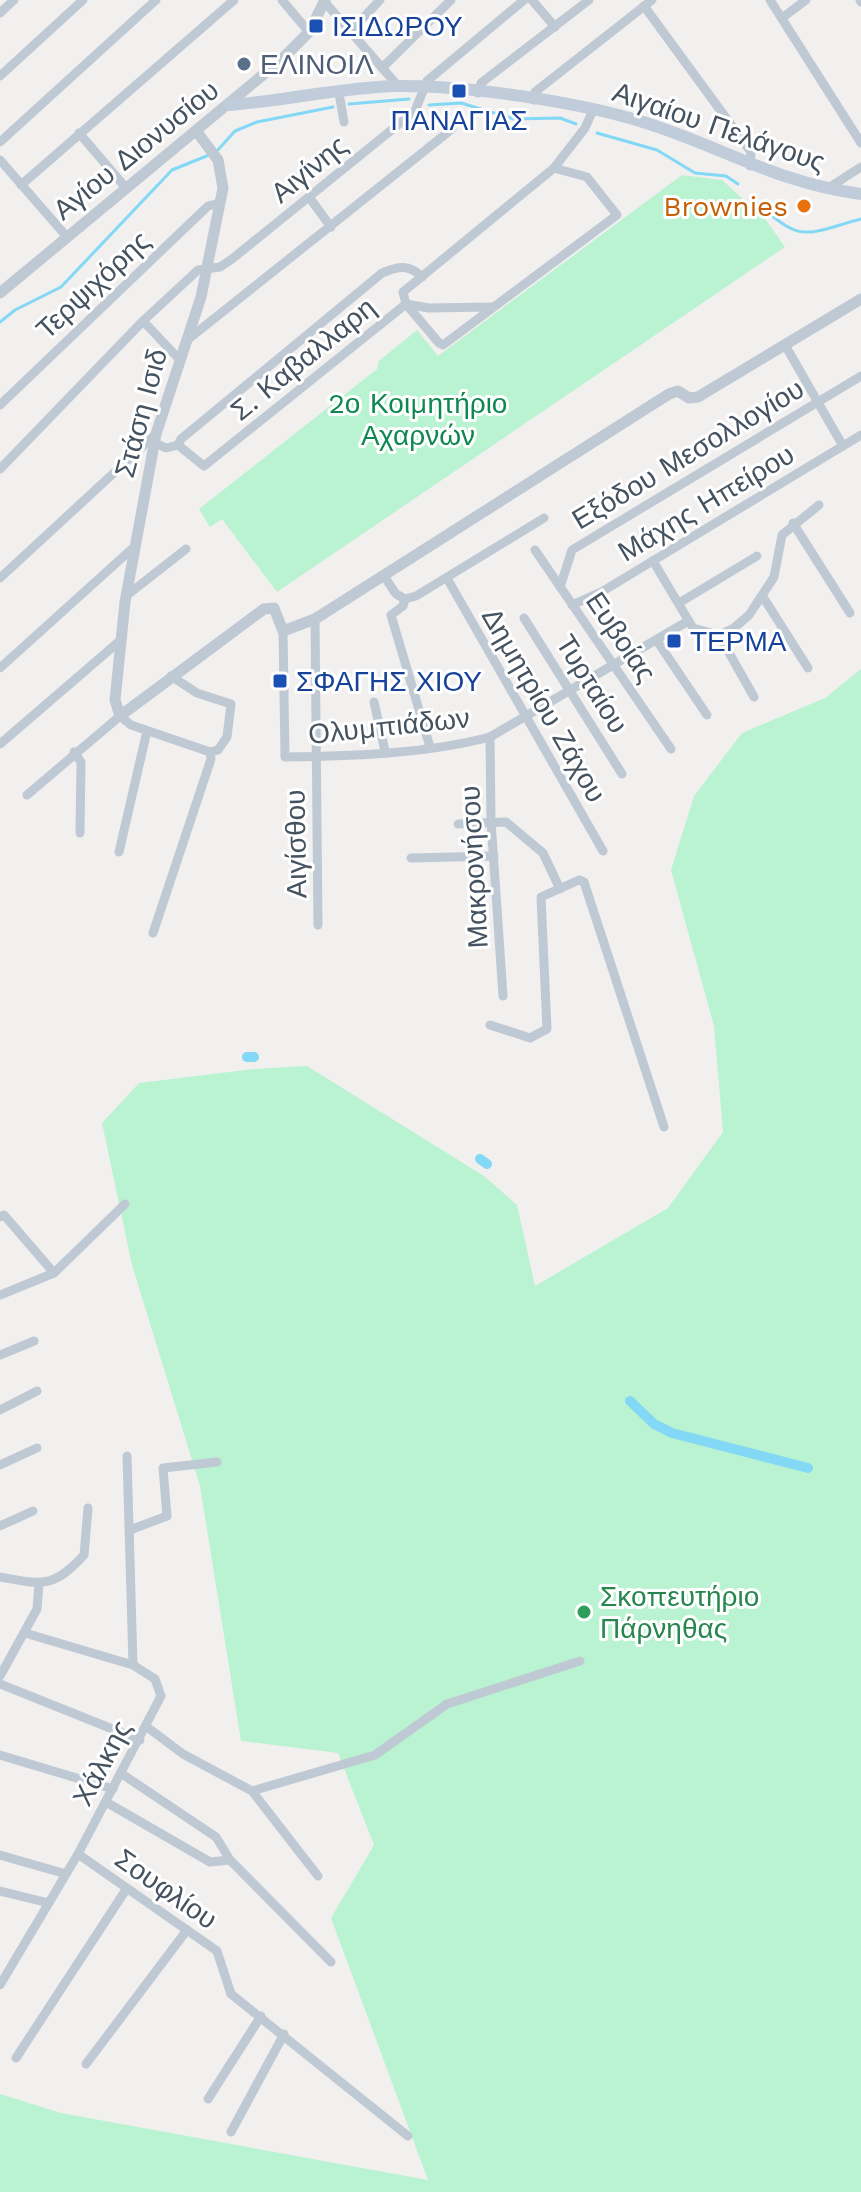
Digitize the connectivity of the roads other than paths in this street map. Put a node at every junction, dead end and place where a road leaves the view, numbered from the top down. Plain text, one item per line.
1 (14, 0) edge
2 (156, 0) edge
3 (234, 0) edge
4 (282, 0) edge
5 (380, 0) edge
6 (451, 0) edge
7 (524, 0) edge
8 (532, 0) edge
9 (589, 0) edge
10 (770, 0) edge
11 (806, 0) edge
12 (81, 1) edge
13 (324, 1) edge
14 (648, 3) edge
15 (0, 13) edge
16 (782, 18) junction
17 (555, 27) junction
18 (309, 32) junction
19 (350, 32) junction
20 (382, 68) junction
21 (0, 76) edge
22 (398, 86) junction
23 (423, 88) junction
24 (339, 93) junction
25 (478, 93) junction
26 (534, 100) junction
27 (229, 105) junction
28 (593, 110) junction
29 (344, 122) dead end
30 (452, 129) dead end
31 (197, 132) junction
32 (79, 133) junction
33 (0, 142) edge
34 (861, 143) edge
35 (0, 160) edge
36 (750, 166) junction
37 (861, 167) edge
38 (554, 168) junction
39 (21, 185) junction
40 (126, 188) junction
41 (833, 190) junction
42 (861, 194) edge
43 (309, 197) junction
44 (220, 203) junction
45 (331, 227) junction
46 (67, 237) junction
47 (208, 267) junction
48 (422, 277) junction
49 (0, 293) edge
50 (861, 299) edge
51 (406, 304) junction
52 (493, 307) junction
53 (143, 321) junction
54 (186, 341) junction
55 (785, 345) junction
56 (180, 360) junction
57 (861, 376) edge
58 (818, 402) junction
59 (0, 405) edge
60 (861, 435) edge
61 (156, 438) junction
62 (178, 445) junction
63 (843, 446) junction
64 (0, 469) edge
65 (819, 505) dead end
66 (544, 518) dead end
67 (793, 523) junction
68 (134, 547) junction
69 (186, 549) dead end
70 (535, 550) dead end
71 (757, 556) dead end
72 (653, 561) junction
73 (384, 576) junction
74 (0, 578) edge
75 (448, 580) junction
76 (560, 587) junction
77 (126, 596) junction
78 (763, 597) junction
79 (405, 599) junction
80 (679, 603) junction
81 (572, 605) junction
82 (850, 613) dead end
83 (524, 618) dead end
84 (315, 619) junction
85 (688, 621) junction
86 (283, 631) junction
87 (719, 635) junction
88 (122, 639) junction
89 (657, 641) junction
90 (612, 665) junction
91 (0, 668) edge
92 (808, 668) dead end
93 (171, 676) junction
94 (567, 689) junction
95 (754, 697) dead end
96 (374, 702) dead end
97 (707, 715) dead end
98 (120, 716) junction
99 (523, 716) junction
100 (147, 731) junction
101 (490, 737) junction
102 (0, 744) edge
103 (430, 747) junction
104 (671, 749) dead end
105 (385, 751) junction
106 (74, 752) junction
107 (210, 752) junction
108 (317, 757) junction
109 (622, 774) dead end
110 (27, 795) dead end
111 (491, 821) junction
112 (458, 824) dead end
113 (80, 833) dead end
114 (603, 851) dead end
115 (119, 852) dead end
116 (494, 856) junction
117 (411, 858) dead end
118 (560, 889) junction
119 (318, 925) dead end
120 (153, 933) dead end
121 (503, 996) dead end
122 (490, 1025) dead end
123 (664, 1127) dead end
124 (125, 1204) dead end
125 (0, 1217) edge
126 (54, 1273) junction
127 (0, 1295) edge
128 (34, 1341) dead end
129 (0, 1355) edge
130 (37, 1391) dead end
131 (0, 1410) edge
132 (37, 1448) dead end
133 (127, 1456) dead end
134 (217, 1462) dead end
135 (0, 1465) edge
136 (88, 1508) dead end
137 (33, 1511) dead end
138 (0, 1526) edge
139 (130, 1530) junction
140 (0, 1577) edge
141 (39, 1584) junction
142 (25, 1633) junction
143 (580, 1661) dead end
144 (133, 1665) junction
145 (0, 1676) edge
146 (0, 1684) edge
147 (147, 1727) junction
148 (140, 1740) junction
149 (0, 1755) edge
150 (122, 1774) junction
151 (113, 1789) junction
152 (252, 1791) junction
153 (106, 1802) junction
154 (78, 1854) junction
155 (0, 1855) edge
156 (230, 1860) junction
157 (66, 1874) junction
158 (318, 1876) dead end
159 (127, 1888) junction
160 (0, 1891) edge
161 (49, 1903) junction
162 (187, 1930) junction
163 (331, 1962) dead end
164 (0, 1985) edge
165 (261, 2016) junction
166 (284, 2034) junction
167 (16, 2058) dead end
168 (86, 2064) dead end
169 (208, 2099) dead end
170 (231, 2132) dead end
171 (408, 2136) dead end

1 - 15 street
2 - 33 street
3 - 32 street
4 - 18 street
5 - 19 street
6 - 20 street
7 - 23 street, Αιγίνης
8 - 17 street
9 - 17 street
10 - 16 street
11 - 16 street
12 - 21 street
13 - 18 street, Αγίου Διονυσίου
13 - 19 street
14 - 26 street
14 - 36 street
16 - 34 street
17 - 25 street
18 - 27 street, Αγίου Διονυσίου
19 - 20 street
20 - 22 street
22 - 23 main road, Αιγαίου Πελάγους
22 - 24 main road, Αιγαίου Πελάγους
23 - 25 main road, Αιγαίου Πελάγους
23 - 43 street, Αιγίνης
24 - 27 main road, Αιγαίου Πελάγους
24 - 29 street
25 - 26 main road, Αιγαίου Πελάγους
26 - 28 main road, Αιγαίου Πελάγους
27 - 31 street, Αγίου Διονυσίου
28 - 36 main road, Αιγαίου Πελάγους
28 - 38 street
30 - 45 street
31 - 40 street, Αγίου Διονυσίου
31 - 44 street, Στάση Ισιδ
32 - 39 street
32 - 40 street
35 - 39 street
36 - 41 main road, Αιγαίου Πελάγους
37 - 41 street
38 - 48 street
38 - 52 street
39 - 46 street
40 - 46 street, Αγίου Διονυσίου
41 - 42 main road, Αιγαίου Πελάγους
43 - 45 street
43 - 47 street, Αιγίνης
44 - 47 street, Στάση Ισιδ
44 - 59 street, Τερψιχόρης
45 - 54 street
46 - 49 street, Αγίου Διονυσίου
47 - 53 street, Αιγίνης
47 - 54 street, Στάση Ισιδ
48 - 51 street
48 - 62 street
50 - 55 street
51 - 52 street, Σ. Καβαλλαρη
51 - 52 street
51 - 62 street, Σ. Καβαλλαρη
53 - 56 street
53 - 64 street, Αιγίνης
54 - 56 street, Στάση Ισιδ
55 - 58 street
55 - 73 street
56 - 61 street, Στάση Ισιδ
57 - 58 street, Εξόδου Μεσολλογίου
58 - 63 street
58 - 76 street, Εξόδου Μεσολλογίου
60 - 63 street, Μάχης Ηπείρου
61 - 62 street, Σ. Καβαλλαρη
61 - 68 street, Στάση Ισιδ
61 - 74 street
63 - 72 street, Μάχης Ηπείρου
65 - 67 street
66 - 75 street
67 - 78 street
67 - 82 street
68 - 77 street, Στάση Ισιδ
68 - 91 street
69 - 77 street
70 - 76 street, Ευβοίας
71 - 80 street
72 - 80 street
72 - 81 street, Μάχης Ηπείρου
73 - 79 street
73 - 84 street
75 - 79 street
75 - 99 street, Δημητρίου Ζάχου
76 - 81 street, Ευβοίας
77 - 88 street, Στάση Ισιδ
78 - 87 street
78 - 92 street
79 - 103 street
80 - 85 street
81 - 90 street, Ευβοίας
83 - 94 street, Τυρταίου
84 - 86 street
84 - 108 street, Αιγίσθου
85 - 87 street
85 - 89 street, Ολυμπιάδων
86 - 93 street
86 - 108 street, Ολυμπιάδων
87 - 95 street
88 - 98 street, Στάση Ισιδ
88 - 102 street
89 - 90 street, Ολυμπιάδων
89 - 97 street
90 - 94 street, Ολυμπιάδων
90 - 104 street, Ευβοίας
93 - 98 street
93 - 107 street
94 - 99 street, Ολυμπιάδων
94 - 109 street, Τυρταίου
96 - 105 street
98 - 100 street
98 - 106 street
99 - 101 street, Ολυμπιάδων
99 - 114 street, Δημητρίου Ζάχου
100 - 107 street
100 - 115 street
101 - 103 street, Ολυμπιάδων
101 - 111 street, Μακρονήσου
103 - 105 street, Ολυμπιάδων
105 - 108 street, Ολυμπιάδων
106 - 110 street
106 - 113 street
107 - 120 street
108 - 119 street, Αιγίσθου
111 - 112 street
111 - 116 street, Μακρονήσου
111 - 118 street
116 - 117 street
116 - 121 street, Μακρονήσου
118 - 122 street
118 - 123 street
124 - 126 street
125 - 126 street
126 - 127 street
128 - 129 street
130 - 131 street
132 - 135 street
133 - 139 street
134 - 139 street
136 - 141 street
137 - 138 street
139 - 144 street
140 - 141 street
141 - 142 street
142 - 144 street, Χάλκης
142 - 145 street
143 - 152 street
144 - 147 street, Χάλκης
146 - 148 street
147 - 148 street, Χάλκης
147 - 152 street
148 - 150 street, Χάλκης
149 - 151 street
150 - 151 street, Χάλκης
150 - 156 street
151 - 153 street, Χάλκης
152 - 158 street
153 - 154 street, Χάλκης
153 - 156 street
154 - 157 street, Χάλκης
154 - 159 street, Σουφλίου
155 - 157 street
156 - 163 street
157 - 161 street, Χάλκης
159 - 162 street, Σουφλίου
159 - 167 street
160 - 161 street
161 - 164 street, Χάλκης
162 - 165 street, Σουφλίου
162 - 168 street
165 - 166 street, Σουφλίου
165 - 169 street
166 - 170 street
166 - 171 street, Σουφλίου

